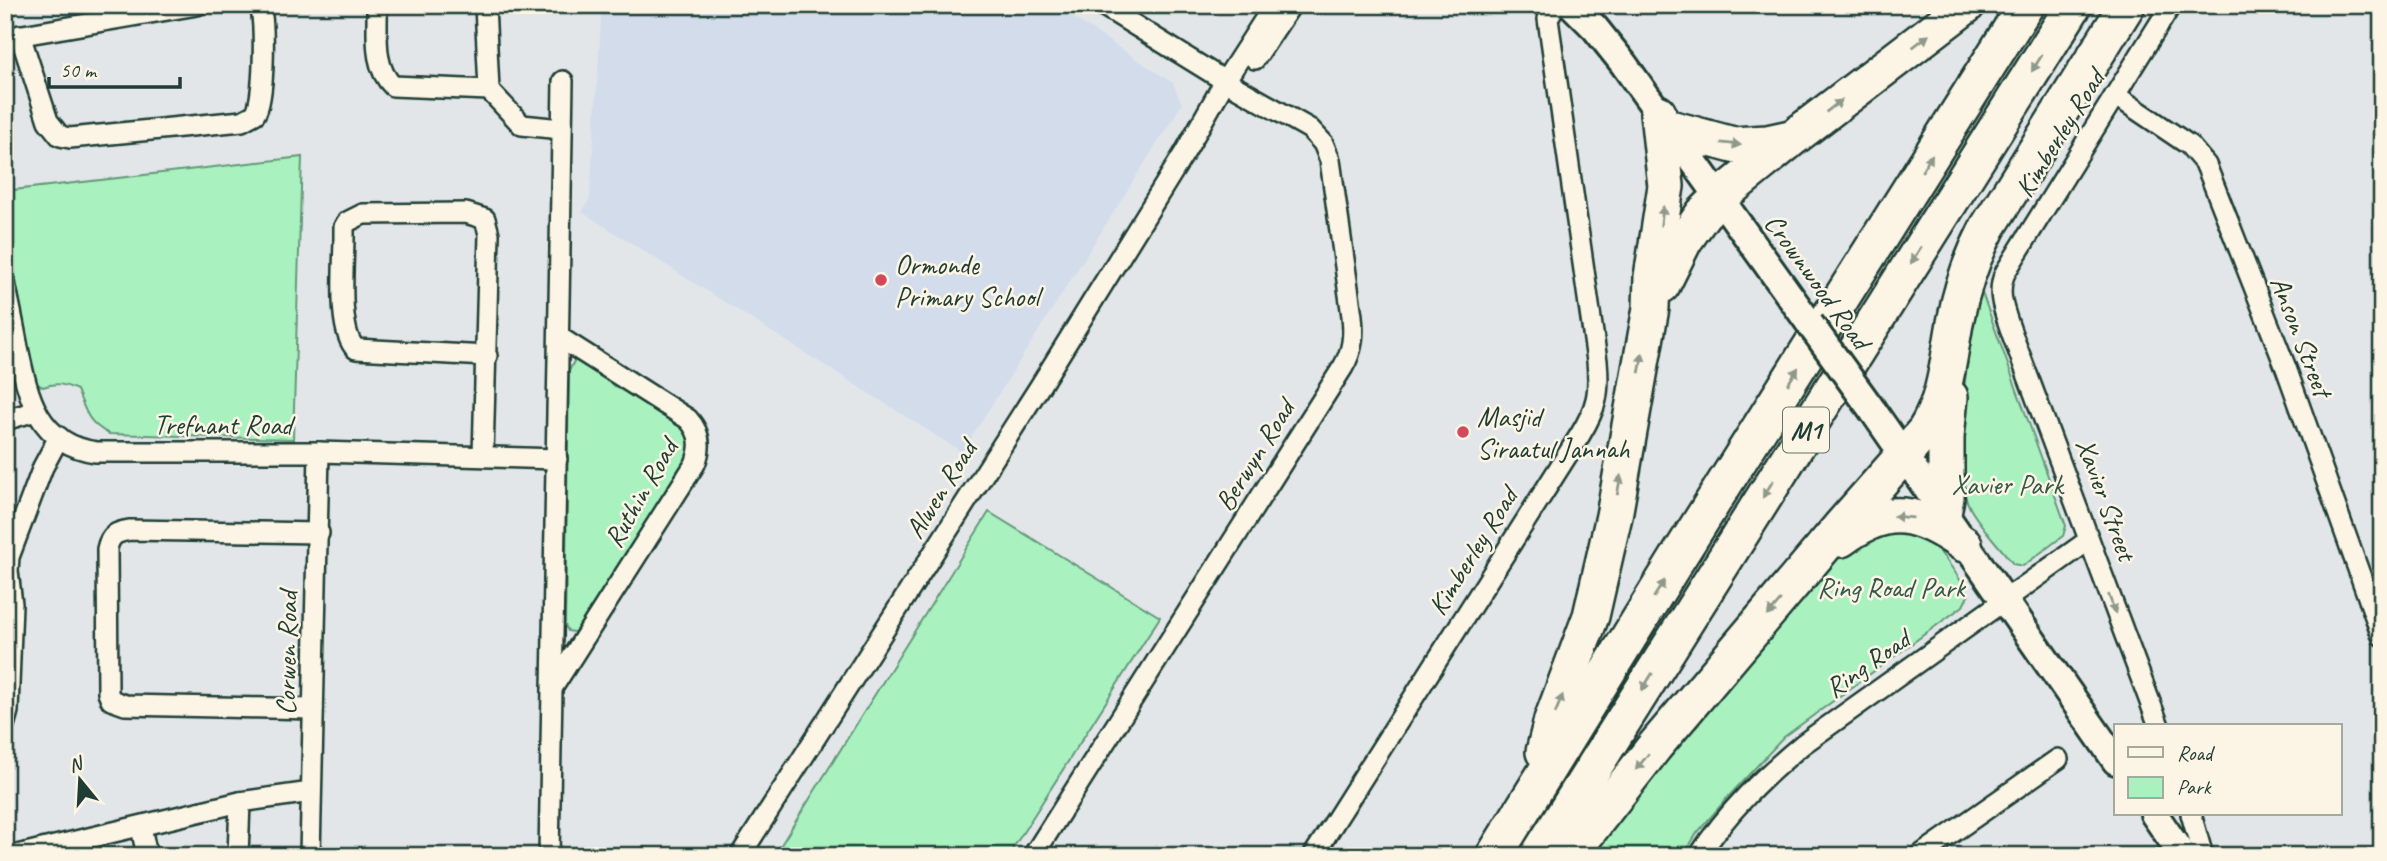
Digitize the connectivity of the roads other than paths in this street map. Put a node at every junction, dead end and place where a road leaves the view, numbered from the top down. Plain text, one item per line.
1 (197, 5) edge
2 (260, 5) edge
3 (377, 5) edge
4 (485, 5) edge
5 (1102, 5) edge
6 (1275, 5) edge
7 (1292, 5) edge
8 (1555, 5) edge
9 (1572, 5) edge
10 (1967, 5) edge
11 (2026, 5) edge
12 (2074, 5) edge
13 (2127, 5) edge
14 (2171, 5) edge
15 (13, 36) edge
16 (563, 81) dead end
17 (1230, 84) junction
18 (489, 90) junction
19 (2115, 95) junction
20 (1664, 121) junction
21 (561, 129) junction
22 (1794, 137) junction
23 (1720, 197) junction
24 (5, 284) edge
25 (2001, 293) joint
26 (1651, 307) junction
27 (559, 337) junction
28 (487, 356) junction
29 (1948, 373) junction
30 (36, 411) junction
31 (5, 419) edge
32 (59, 437) junction
33 (319, 452) junction
34 (484, 456) junction
35 (1904, 456) junction
36 (557, 459) junction
37 (1943, 514) junction
38 (318, 533) junction
39 (2089, 540) junction
40 (1964, 544) junction
41 (1813, 561) junction
42 (2003, 601) junction
43 (8, 606) edge
44 (2382, 636) edge
45 (553, 687) junction
46 (313, 709) junction
47 (5, 722) edge
48 (2158, 724) edge
49 (2114, 758) edge
50 (2058, 759) dead end
51 (311, 792) junction
52 (1533, 793) junction
53 (240, 802) junction
54 (2155, 816) edge
55 (2192, 816) edge
56 (141, 827) junction
57 (63, 850) edge
58 (13, 856) edge
59 (147, 856) edge
60 (238, 856) edge
61 (310, 856) edge
62 (549, 856) edge
63 (740, 856) edge
64 (1034, 856) edge
65 (1313, 856) edge
66 (1494, 856) edge
67 (1538, 856) edge
68 (1569, 856) edge
69 (1699, 856) edge
70 (1919, 856) edge
71 (2183, 856) edge
72 (2203, 856) edge

1 - 15 street
2 - 15 street
3 - 18 street
4 - 18 street
5 - 17 street, Berwyn Road
6 - 17 street, Alwen Road
7 - 17 street, Alwen Road
8 - 65 street, Kimberley Road
9 - 20 main road, Crownwood Road
22 -> 10 highway
52 -> 11 highway, M1
12 -> 67 highway, M1
13 - 29 highway
14 - 19 street, Kimberley Road
16 - 21 street, Ruthin Road
17 - 63 street, Alwen Road
17 - 64 street, Berwyn Road
18 - 21 street
19 - 25 street, Kimberley Road
19 - 44 street, Anson Street
20 -> 22 highway
20 - 23 main road, Crownwood Road
26 -> 20 highway
21 - 27 street, Ruthin Road
22 - 23 highway
23 - 26 highway
23 - 35 main road, Crownwood Road, bridge
24 - 30 street, Trefnant Road
25 - 39 street, Xavier Street
52 -> 26 highway
27 - 36 street, Ruthin Road
27 - 45 street, Ruthin Road
28 - 28 street
28 - 34 street
29 - 35 highway
29 - 37 highway
30 - 31 street
30 - 32 street, Trefnant Road
32 - 33 street, Trefnant Road
32 - 43 street
33 - 34 street, Trefnant Road
33 - 38 street, Corwen Road
34 - 36 street, Trefnant Road
35 - 37 main road, Crownwood Road
35 - 41 highway
36 - 45 street, Ruthin Road
37 - 40 main road, Crownwood Road
38 - 46 street, Corwen Road
38 - 46 street
39 - 42 street, Ring Road
39 -> 48 street, Xavier Street
40 -> 41 highway
40 - 42 main road, Crownwood Road
41 -> 68 highway
42 - 49 main road
42 - 69 street, Ring Road
43 - 47 street
45 - 62 street, Ruthin Road
46 - 51 street, Corwen Road
50 - 70 street
51 - 53 street
51 - 61 street, Corwen Road
52 - 66 highway, M1
53 - 56 street
53 - 60 street
54 - 71 main road
55 - 72 street
56 - 57 street
56 - 59 street
57 - 58 street

